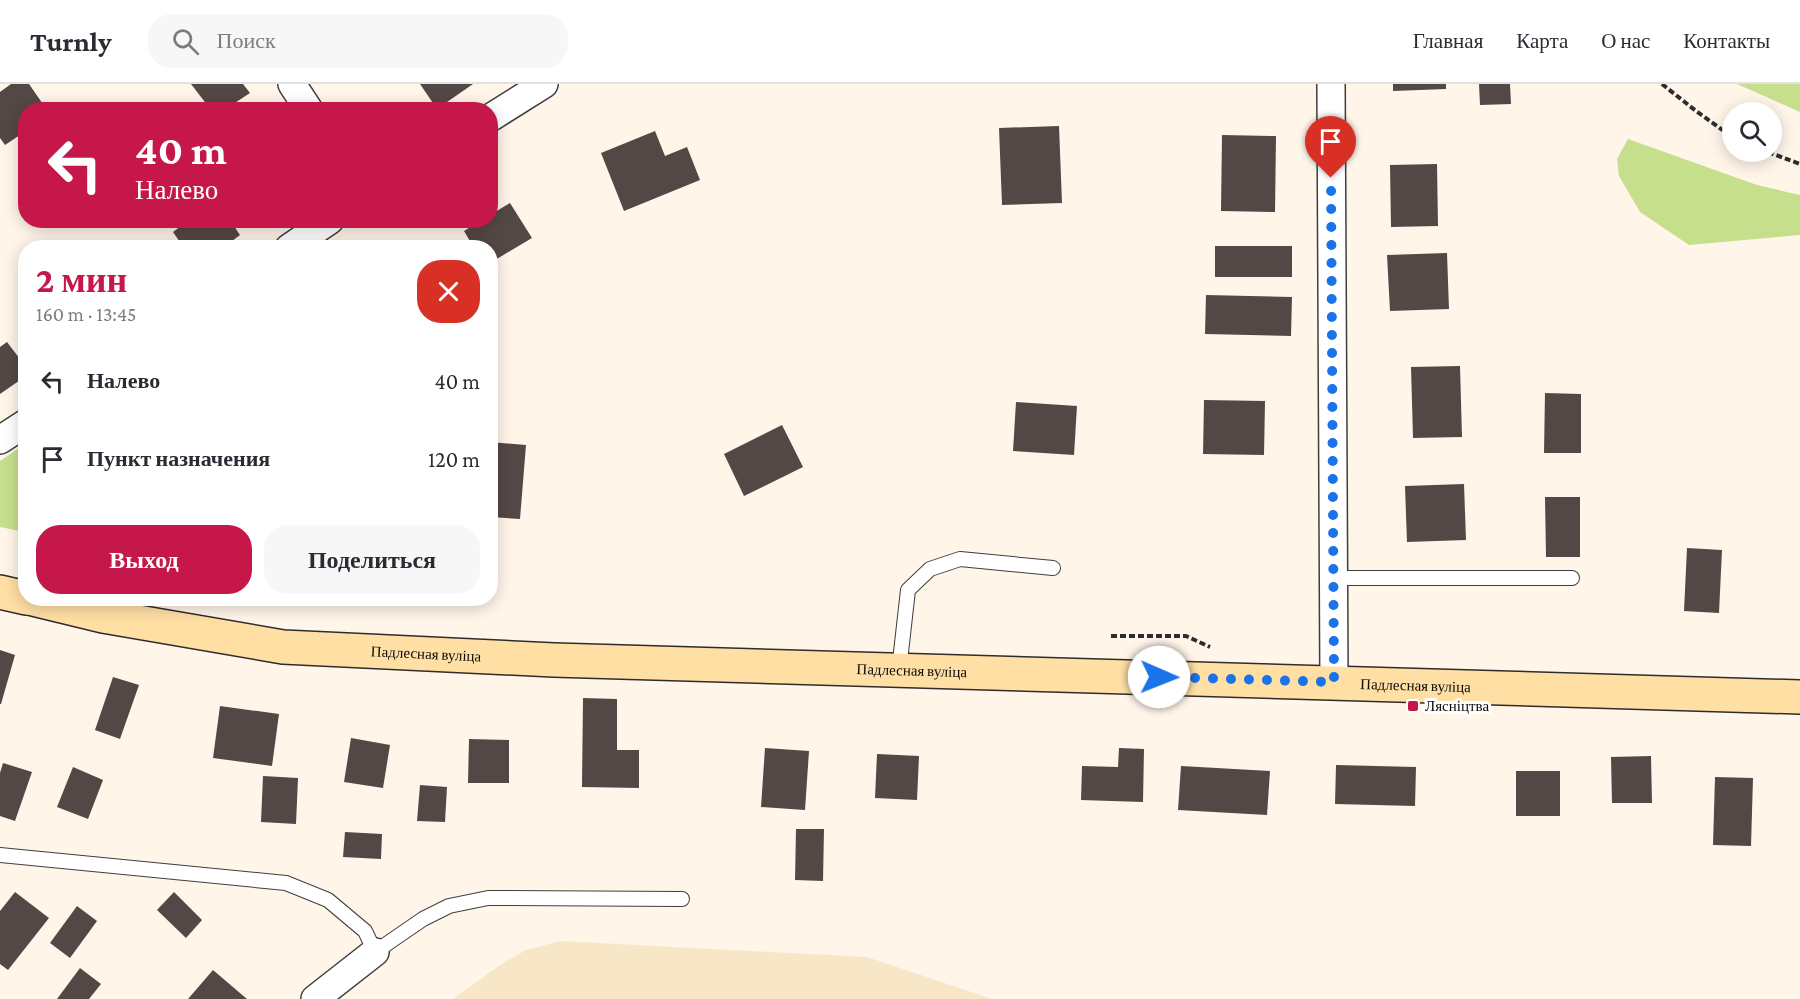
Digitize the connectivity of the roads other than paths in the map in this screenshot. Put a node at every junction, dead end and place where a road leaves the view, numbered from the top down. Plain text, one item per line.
1 (292, 84) edge
2 (544, 84) edge
3 (1331, 84) edge
4 (304, 102) edge
5 (498, 113) edge
6 (318, 228) edge
7 (301, 240) edge
8 (18, 428) edge
9 (0, 440) edge
10 (1053, 568) dead end
11 (1334, 578) junction
12 (1572, 578) dead end
13 (0, 592) edge
14 (18, 596) edge
15 (61, 606) edge
16 (899, 670) junction
17 (1334, 682) junction
18 (1800, 697) edge
19 (0, 855) edge
20 (682, 899) dead end
21 (375, 951) junction
22 (315, 999) edge

1 - 4 street
2 - 5 street
3 - 11 street
6 - 7 street
8 - 9 street
10 - 16 lane
11 - 12 lane
11 - 17 street
13 - 14 main road, Падлесная вуліца
15 - 16 main road, Падлесная вуліца
16 - 17 main road, Падлесная вуліца
17 - 18 main road, Падлесная вуліца
19 - 21 lane
20 - 21 lane
21 - 22 street

